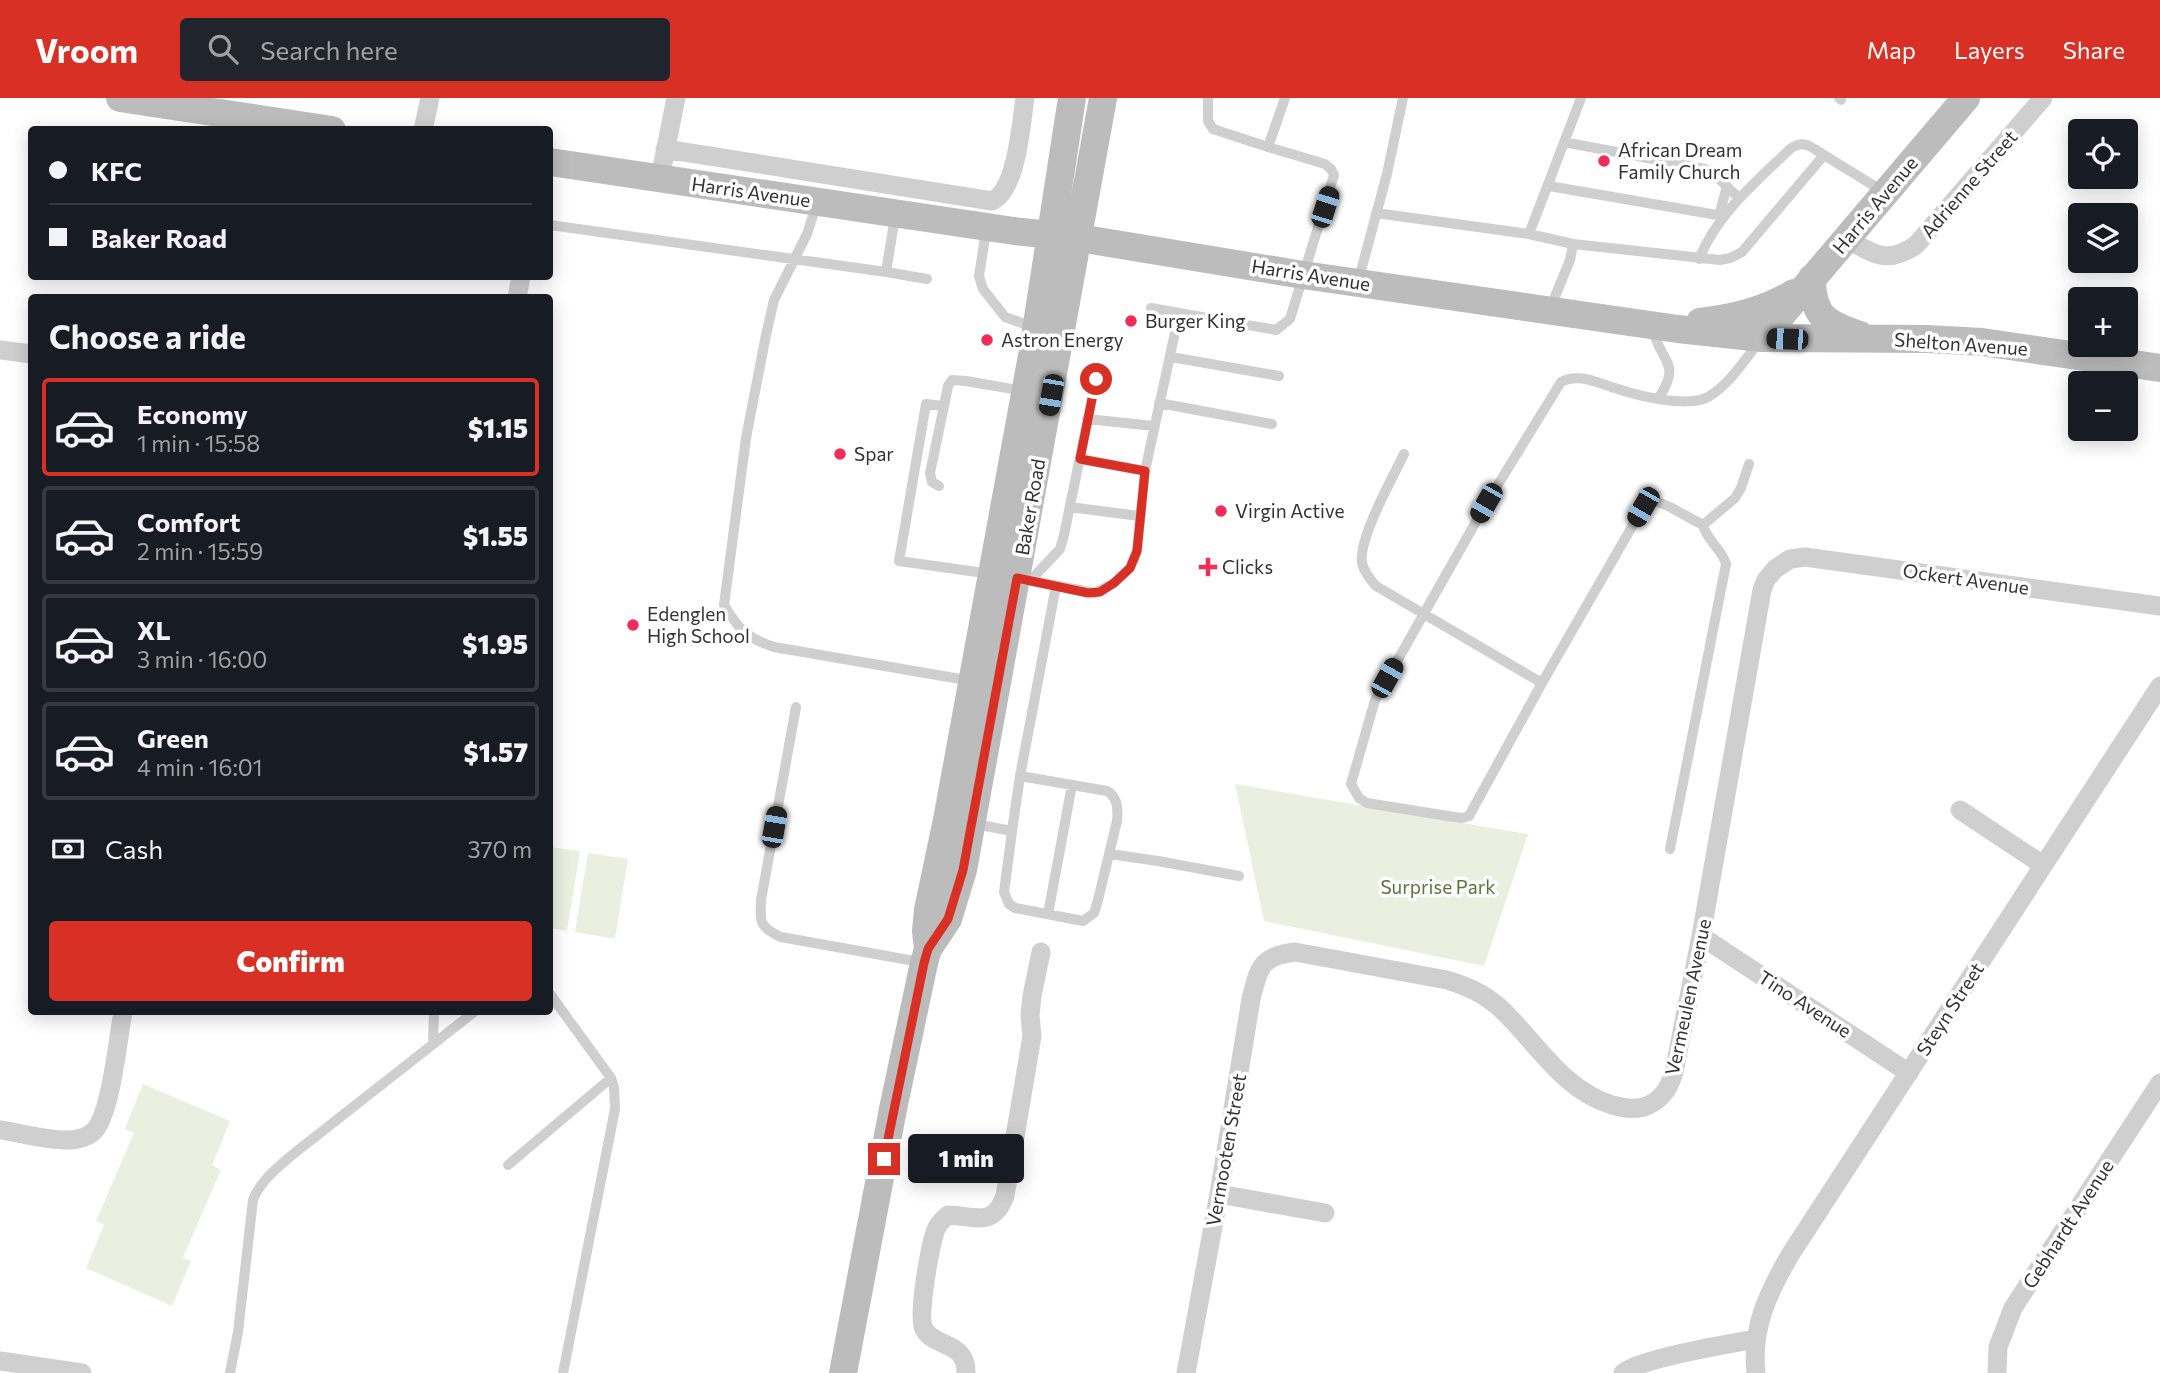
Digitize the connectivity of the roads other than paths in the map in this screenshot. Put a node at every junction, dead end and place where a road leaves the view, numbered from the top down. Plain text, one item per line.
1 (120, 98) edge
2 (430, 98) edge
3 (676, 98) edge
4 (1026, 98) edge
5 (1072, 98) edge
6 (1103, 98) edge
7 (1208, 98) edge
8 (1285, 98) edge
9 (1403, 98) edge
10 (1581, 98) edge
11 (1966, 98) edge
12 (2043, 98) edge
13 (184, 103) edge
14 (310, 126) edge
15 (424, 126) edge
16 (1564, 142) junction
17 (1268, 147) junction
18 (664, 149) junction
19 (1824, 155) junction
20 (553, 162) edge
21 (660, 178) junction
22 (1549, 186) junction
23 (1727, 186) junction
24 (1885, 192) junction
25 (1739, 198) junction
26 (818, 202) junction
27 (895, 213) junction
28 (1376, 213) junction
29 (1721, 216) junction
30 (553, 225) edge
31 (987, 227) junction
32 (1529, 234) junction
33 (1066, 236) junction
34 (1847, 239) junction
35 (1573, 244) junction
36 (795, 259) junction
37 (1699, 259) junction
38 (886, 272) junction
39 (1303, 275) junction
40 (927, 279) dead end
41 (1811, 279) junction
42 (1358, 282) junction
43 (1151, 308) dead end
44 (1549, 311) junction
45 (1179, 314) junction
46 (1037, 328) junction
47 (1665, 328) junction
48 (1762, 338) junction
49 (1869, 338) junction
50 (0, 350) edge
51 (28, 354) edge
52 (1171, 357) junction
53 (2160, 368) edge
54 (1279, 376) dead end
55 (1096, 379) dead end
56 (1026, 391) junction
57 (1658, 399) junction
58 (1159, 403) junction
59 (944, 406) junction
60 (1087, 419) junction
61 (1272, 424) dead end
62 (1154, 426) junction
63 (1404, 454) dead end
64 (1080, 459) junction
65 (1749, 464) dead end
66 (1145, 471) junction
67 (939, 485) dead end
68 (1070, 507) junction
69 (1139, 516) junction
70 (1703, 525) junction
71 (1775, 569) joint
72 (1013, 578) junction
73 (1056, 586) junction
74 (2160, 606) edge
75 (1423, 614) junction
76 (972, 681) junction
77 (1542, 683) junction
78 (2160, 686) edge
79 (796, 707) dead end
80 (1020, 776) junction
81 (1072, 785) junction
82 (1960, 810) dead end
83 (960, 822) junction
84 (1012, 831) junction
85 (1670, 849) dead end
86 (1110, 854) junction
87 (2043, 865) junction
88 (1239, 876) dead end
89 (1048, 914) junction
90 (1702, 936) junction
91 (1041, 952) dead end
92 (1296, 952) joint
93 (926, 956) junction
94 (553, 998) edge
95 (122, 1015) edge
96 (434, 1015) edge
97 (470, 1015) edge
98 (433, 1044) junction
99 (1909, 1073) junction
100 (611, 1079) junction
101 (2160, 1083) edge
102 (0, 1130) edge
103 (508, 1165) dead end
104 (1219, 1194) junction
105 (1325, 1213) dead end
106 (857, 1309) junction
107 (1756, 1339) junction
108 (0, 1361) edge
109 (82, 1373) edge
110 (230, 1373) edge
111 (563, 1373) edge
112 (843, 1373) edge
113 (858, 1373) edge
114 (966, 1373) edge
115 (1186, 1373) edge
116 (1623, 1373) edge
117 (1756, 1373) edge
118 (1997, 1373) edge

1 - 13 main road
2 - 15 street
3 - 18 street
4 - 18 street
5 - 33 main road, Baker Road
6 - 33 main road, Baker Road
7 - 17 lane
8 - 17 lane
9 - 28 lane
10 - 16 lane
11 - 24 main road, Harris Avenue
12 - 34 street, Adrienne Street
13 - 14 main road
16 - 22 lane
16 - 23 lane
17 - 39 lane
18 - 21 street
19 - 24 lane
19 - 25 lane
19 - 37 lane
20 - 21 main road, Harris Avenue
21 - 26 main road, Harris Avenue
22 - 29 lane
22 - 32 lane
23 - 25 lane
23 - 29 lane
24 - 34 main road, Harris Avenue
25 - 29 lane
26 - 27 main road, Harris Avenue
26 - 36 lane
27 - 31 main road, Harris Avenue
27 - 38 lane
28 - 32 lane
28 - 42 lane
29 - 37 lane
30 - 36 lane
31 - 33 main road, Harris Avenue
31 - 46 lane
32 - 35 lane
33 - 39 main road, Harris Avenue
33 - 46 main road, Baker Road
33 - 72 main road, Baker Road
34 - 41 main road, Harris Avenue
35 - 37 lane
35 - 44 lane
36 - 38 lane
36 - 76 lane
38 - 40 lane
39 - 42 main road, Harris Avenue
39 - 45 lane
41 - 47 main road
41 - 48 main road, Harris Avenue
41 - 49 main road
42 - 44 main road, Harris Avenue
43 - 45 lane
44 - 47 main road, Harris Avenue
45 - 52 lane
46 - 56 main road, Baker Road
47 - 48 main road, Harris Avenue
47 - 57 lane
48 - 49 main road, Shelton Avenue
48 - 57 lane
49 - 53 main road, Shelton Avenue
50 - 51 street
52 - 54 lane
52 - 58 lane
55 - 60 lane
56 - 59 lane
56 - 72 main road, Baker Road
57 - 75 lane
58 - 61 lane
58 - 62 lane
59 - 67 lane
59 - 72 lane
60 - 62 lane
60 - 64 lane
62 - 66 lane
63 - 75 lane
64 - 66 lane
64 - 68 lane
65 - 70 lane
66 - 69 lane
68 - 69 lane
68 - 72 lane
69 - 73 lane
70 - 77 lane
70 - 85 lane
71 - 74 street, Ockert Avenue
71 - 90 street, Vermeulen Avenue
72 - 73 lane
72 - 76 main road, Baker Road
72 - 83 main road, Baker Road
73 - 80 lane
75 - 77 lane
75 - 77 lane
76 - 83 main road, Baker Road
78 - 87 street, Steyn Street
79 - 93 lane
80 - 81 lane
80 - 84 lane
81 - 86 lane
81 - 89 lane
82 - 87 street
83 - 84 lane
83 - 93 main road, Baker Road
84 - 89 lane
86 - 88 lane
86 - 89 lane
87 - 99 street, Steyn Street
90 - 92 street, Vermeulen Avenue
90 - 99 street, Tino Avenue
91 - 114 street
92 - 104 street, Vermooten Street
93 - 106 main road, Baker Road
94 - 100 lane
95 - 102 street
96 - 98 lane
97 - 98 lane
98 - 110 lane
99 - 107 street, Steyn Street
100 - 103 lane
100 - 111 lane
101 - 118 street, Gebhardt Avenue
104 - 105 street
104 - 115 street, Vermooten Street
106 - 112 main road, Baker Road
106 - 113 main road, Baker Road
107 - 116 street
107 - 117 street, Steyn Street
108 - 109 street

